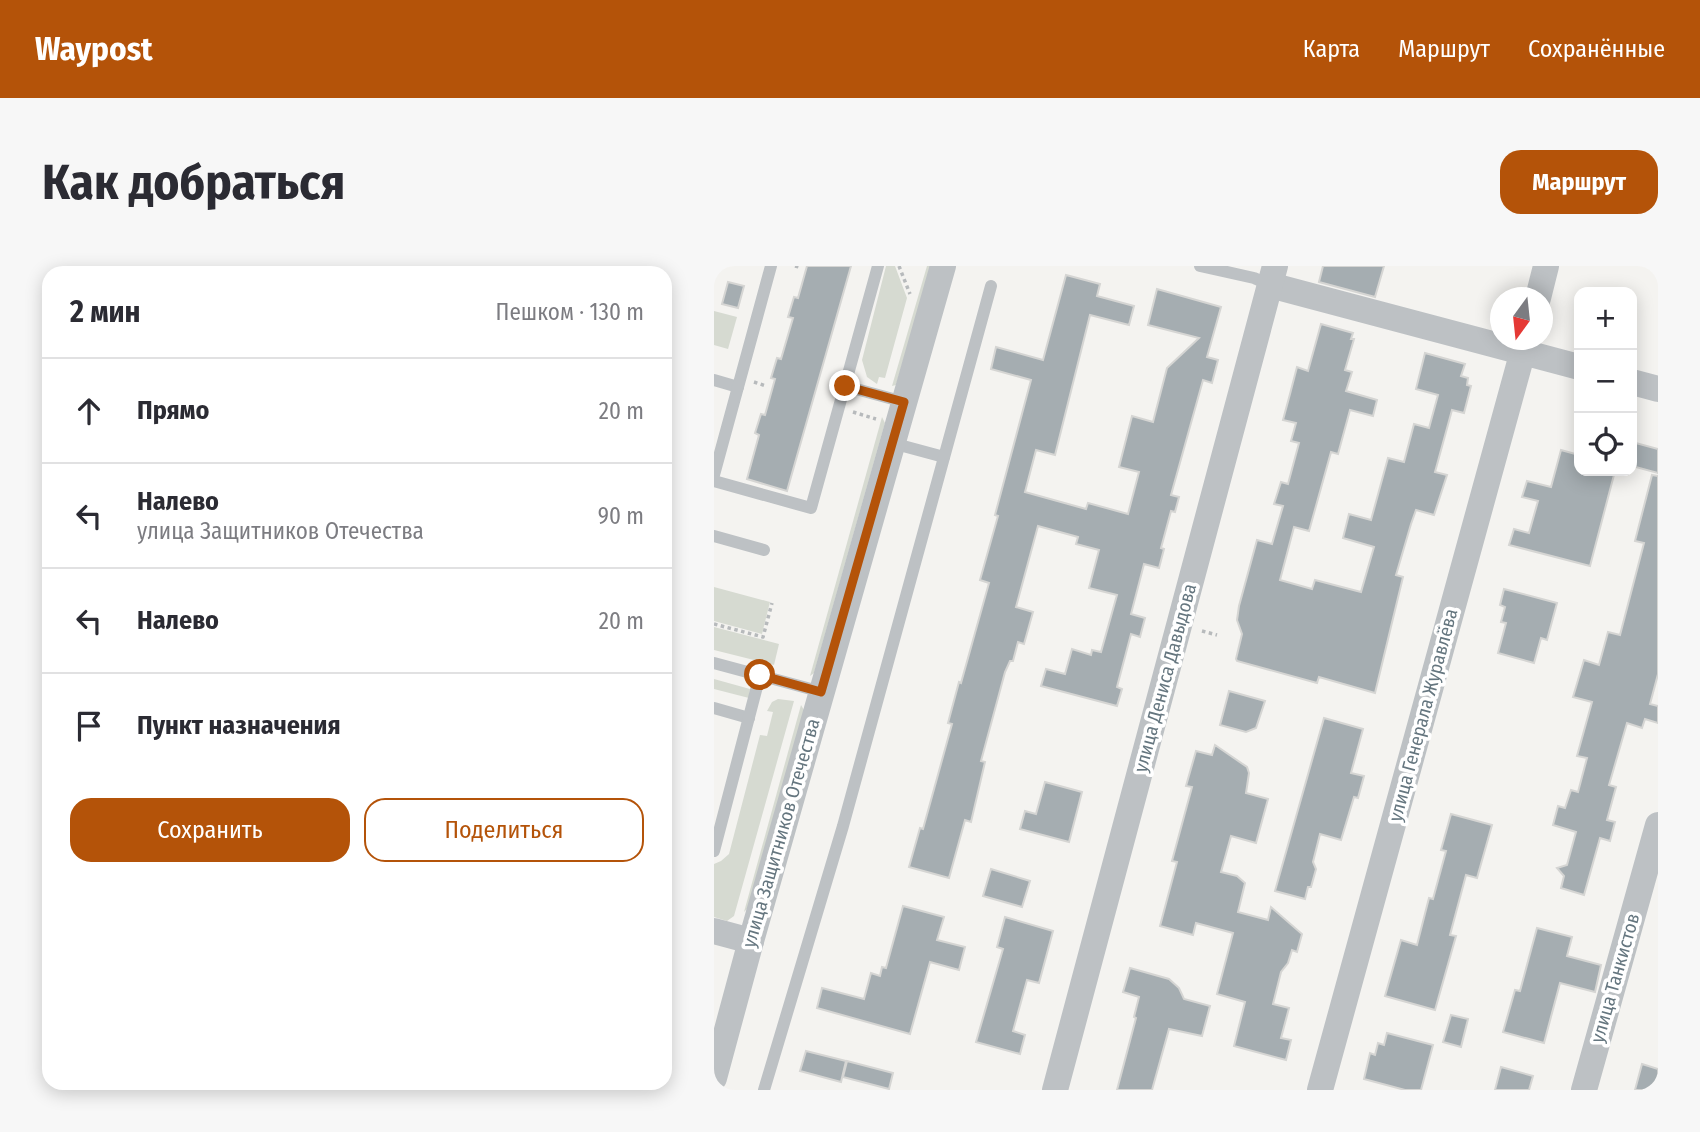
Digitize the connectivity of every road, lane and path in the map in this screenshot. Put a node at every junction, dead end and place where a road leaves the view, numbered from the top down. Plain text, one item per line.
1 (771, 266) edge
2 (878, 266) edge
3 (943, 266) edge
4 (1200, 266) edge
5 (1546, 266) edge
6 (1272, 275) edge
7 (991, 286) dead end
8 (1541, 287) edge
9 (1490, 336) edge
10 (1523, 350) edge
11 (1534, 350) edge
12 (1574, 366) edge
13 (714, 380) edge
14 (754, 382) dead end
15 (1637, 383) edge
16 (766, 386) dead end
17 (845, 386) junction
18 (738, 387) junction
19 (1658, 389) edge
20 (904, 402) junction
21 (839, 408) junction
22 (878, 419) dead end
23 (892, 443) junction
24 (944, 457) junction
25 (714, 475) edge
26 (714, 481) edge
27 (714, 536) edge
28 (764, 550) dead end
29 (772, 603) dead end
30 (714, 624) edge
31 (714, 663) edge
32 (760, 675) junction
33 (821, 692) junction
34 (714, 708) edge
35 (749, 718) junction
36 (1658, 825) edge
37 (714, 850) edge
38 (714, 931) edge
39 (751, 941) junction
40 (716, 1066) edge
41 (764, 1090) edge
42 (1055, 1090) edge
43 (1320, 1090) edge
44 (1584, 1090) edge

1 - 18 lane
2 - 17 lane
3 - 20 street, улица Защитников Отечества
4 - 6 lane
5 - 8 street
6 - 9 street
6 - 42 street, улица Дениса Давыдова
7 - 24 lane
10 - 43 street, улица Генерала Журавлёва
11 - 12 street
13 - 18 lane
14 - 16 path
15 - 19 street
17 - 20 lane
17 - 21 lane
18 - 25 lane
20 - 23 street, улица Защитников Отечества
21 - 22 path
21 - 26 lane
23 - 24 lane
23 - 33 street, улица Защитников Отечества
24 - 41 lane
27 - 28 lane
29 - 30 path
31 - 32 lane
32 - 33 lane
32 - 35 lane
33 - 39 street, улица Защитников Отечества
34 - 35 lane
35 - 37 lane
36 - 44 street, улица Танкистов
38 - 39 street
39 - 40 street, улица Защитников Отечества

